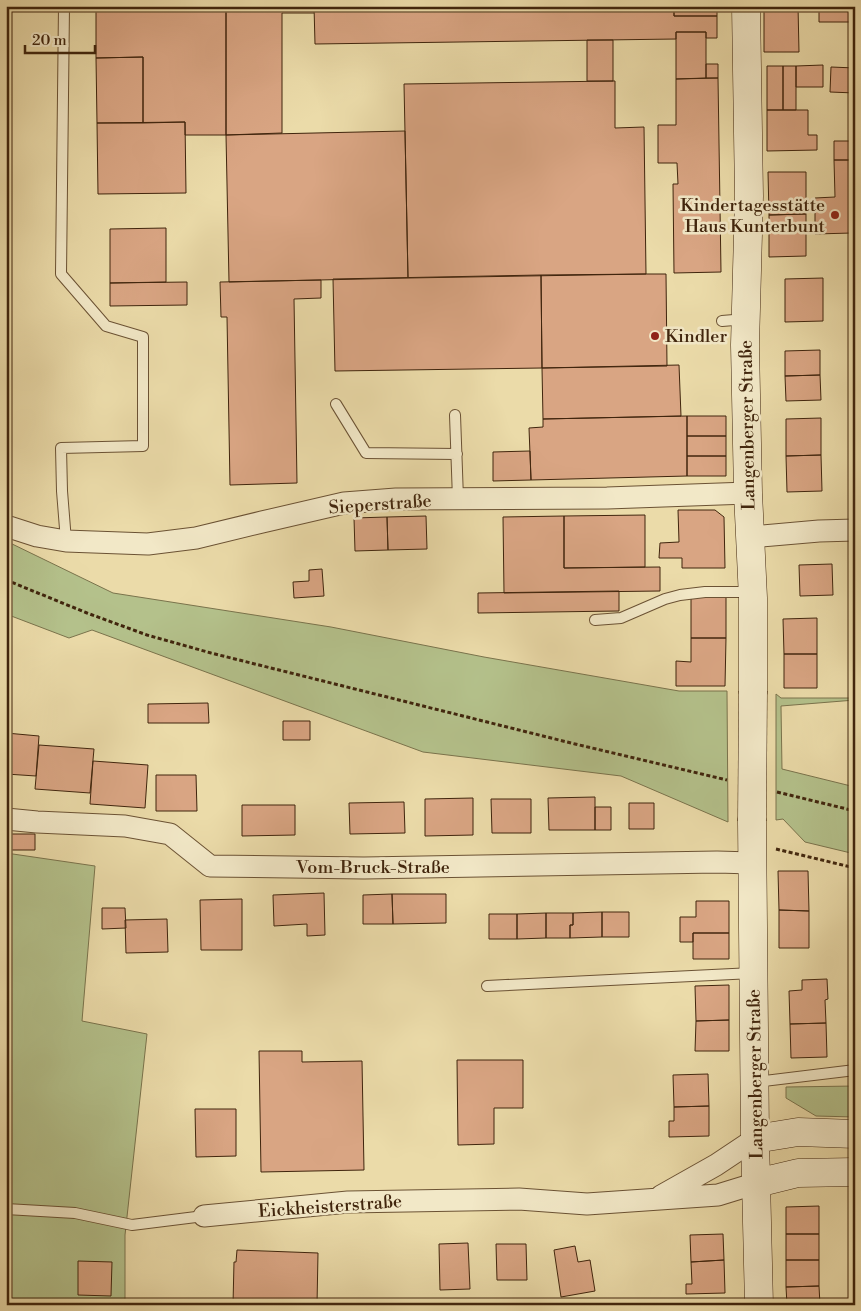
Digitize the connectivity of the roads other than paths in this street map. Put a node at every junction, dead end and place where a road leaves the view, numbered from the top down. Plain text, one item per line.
1 (64, 6) edge
2 (746, 6) edge
3 (336, 404) dead end
4 (455, 415) dead end
5 (457, 454) junction
6 (748, 493) junction
7 (458, 499) junction
8 (6, 526) edge
9 (855, 530) edge
10 (750, 537) junction
11 (66, 541) junction
12 (753, 592) junction
13 (595, 620) dead end
14 (6, 819) edge
15 (752, 843) junction
16 (753, 973) junction
17 (487, 986) dead end
18 (855, 1070) edge
19 (755, 1083) junction
20 (855, 1134) edge
21 (755, 1139) junction
22 (855, 1172) edge
23 (757, 1183) junction
24 (656, 1199) junction
25 (6, 1209) edge
26 (204, 1216) joint
27 (759, 1305) edge

1 - 11 lane
2 - 6 main road, Langenberger Straße
3 - 5 lane
4 - 5 lane
5 - 7 lane
6 - 7 street, Sieperstraße
6 - 10 main road, Langenberger Straße
7 - 11 street, Sieperstraße
8 - 11 street, Sieperstraße
9 - 10 street
10 - 12 main road, Langenberger Straße
12 - 13 lane
12 - 15 main road, Langenberger Straße, bridge
14 - 15 street, Vom-Bruck-Straße
15 - 16 main road, Langenberger Straße
16 - 17 lane
16 - 19 main road, Langenberger Straße
18 - 19 lane
19 - 21 main road, Langenberger Straße
20 - 21 main road
21 - 23 main road, Langenberger Straße
21 - 24 street, Eickheisterstraße
22 - 23 main road
23 - 24 street, Eickheisterstraße
23 - 27 main road, Langenberger Straße
24 - 26 street, Eickheisterstraße
25 - 26 lane, Eickheisterstraße

